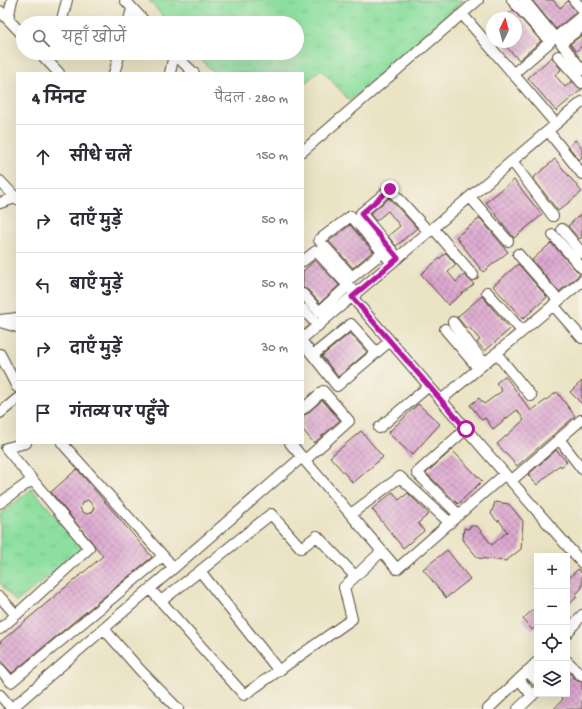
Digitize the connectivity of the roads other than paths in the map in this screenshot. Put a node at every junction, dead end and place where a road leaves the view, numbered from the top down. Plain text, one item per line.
1 (12, 0) edge
2 (67, 0) edge
3 (125, 0) edge
4 (478, 0) edge
5 (512, 0) edge
6 (524, 0) edge
7 (574, 0) edge
8 (132, 9) junction
9 (582, 9) edge
10 (0, 11) edge
11 (462, 14) junction
12 (63, 16) edge
13 (130, 16) edge
14 (139, 16) edge
15 (582, 16) edge
16 (8, 19) junction
17 (582, 27) edge
18 (16, 28) edge
19 (558, 56) dead end
20 (47, 60) edge
21 (52, 60) edge
22 (118, 60) edge
23 (172, 60) edge
24 (180, 60) edge
25 (51, 64) junction
26 (582, 70) edge
27 (58, 72) edge
28 (114, 72) edge
29 (170, 72) edge
30 (193, 72) edge
31 (513, 74) junction
32 (582, 83) edge
33 (582, 102) edge
34 (552, 128) junction
35 (304, 149) edge
36 (512, 162) junction
37 (582, 174) edge
38 (0, 181) edge
39 (16, 197) edge
40 (470, 197) junction
41 (16, 198) edge
42 (0, 203) edge
43 (553, 216) dead end
44 (562, 229) dead end
45 (431, 230) junction
46 (553, 235) dead end
47 (508, 241) dead end
48 (383, 252) junction
49 (582, 253) edge
50 (518, 254) dead end
51 (304, 260) edge
52 (395, 260) junction
53 (582, 268) edge
54 (473, 275) dead end
55 (582, 281) edge
56 (352, 292) junction
57 (487, 292) dead end
58 (304, 296) edge
59 (556, 302) junction
60 (304, 310) edge
61 (16, 318) edge
62 (315, 319) edge
63 (0, 321) edge
64 (449, 325) dead end
65 (16, 327) edge
66 (522, 331) junction
67 (304, 336) edge
68 (582, 338) edge
69 (390, 340) junction
70 (304, 344) edge
71 (376, 352) junction
72 (496, 353) junction
73 (0, 354) edge
74 (313, 355) junction
75 (481, 366) junction
76 (16, 385) edge
77 (429, 386) junction
78 (531, 396) dead end
79 (16, 400) edge
80 (441, 400) junction
81 (304, 408) edge
82 (0, 413) edge
83 (581, 420) dead end
84 (379, 428) dead end
85 (466, 429) junction
86 (559, 439) junction
87 (23, 444) edge
88 (63, 444) edge
89 (291, 444) edge
90 (3, 451) edge
91 (304, 459) junction
92 (582, 469) edge
93 (508, 478) junction
94 (32, 480) junction
95 (0, 503) edge
96 (351, 514) junction
97 (459, 515) junction
98 (450, 523) junction
99 (382, 551) junction
100 (162, 556) junction
101 (582, 563) edge
102 (174, 568) junction
103 (200, 571) junction
104 (355, 576) junction
105 (150, 589) junction
106 (0, 597) edge
107 (161, 601) junction
108 (16, 615) junction
109 (582, 615) edge
110 (0, 629) edge
111 (104, 629) junction
112 (570, 629) edge
113 (570, 664) edge
114 (534, 665) edge
115 (0, 669) edge
116 (278, 671) junction
117 (527, 671) junction
118 (582, 676) edge
119 (534, 678) edge
120 (519, 679) junction
121 (534, 692) edge
122 (534, 694) edge
123 (0, 695) edge
124 (12, 709) edge
125 (178, 709) edge
126 (488, 709) edge
127 (518, 709) edge

1 - 16 street
2 - 12 street
3 - 8 street
4 - 11 street
5 - 31 street
6 - 15 street
7 - 9 street
8 - 13 street
8 - 14 street
10 - 16 street
11 - 31 street
11 - 35 street
16 - 18 street
17 - 26 street
19 - 32 street
20 - 25 street
21 - 25 street
22 - 28 street
23 - 29 street
24 - 30 street
25 - 27 street
31 - 34 street
33 - 34 street
34 - 36 street
34 - 37 street
36 - 40 street
36 - 43 street
38 - 39 street
40 - 45 street
40 - 47 street
41 - 42 street
44 - 49 street
45 - 52 street
45 - 52 street
45 - 54 street
46 - 53 street
48 - 48 street
48 - 52 street
50 - 59 street
51 - 56 street
52 - 56 street
55 - 59 street
56 - 62 street
56 - 69 street
57 - 66 street
58 - 62 street
59 - 66 street
59 - 68 street
60 - 62 street
61 - 63 street
62 - 67 street
63 - 65 street
64 - 75 street
66 - 72 street
69 - 71 street
69 - 77 street
70 - 74 street
71 - 74 street
71 - 74 street
72 - 75 street
72 - 78 street
73 - 76 street
75 - 80 street
77 - 80 street
77 - 84 street
79 - 82 street
80 - 85 street
81 - 91 street
83 - 86 street
85 - 93 street
85 - 97 street
86 - 92 street
86 - 93 street
87 - 90 street
88 - 100 street
89 - 91 street
90 - 94 street
91 - 96 street
91 - 102 street
93 - 97 street
93 - 101 street
94 - 95 street
94 - 108 street
96 - 98 street
96 - 99 street
97 - 98 street
98 - 99 street
99 - 104 street
100 - 102 street
100 - 115 street
102 - 105 street
103 - 104 street
103 - 107 street
103 - 116 street
104 - 116 street
105 - 107 street
105 - 111 street
106 - 108 street
107 - 116 street
108 - 110 street
109 - 112 street
111 - 124 street
111 - 125 street
113 - 118 street
114 - 117 street
117 - 119 street
117 - 120 street
120 - 121 street
120 - 126 street
122 - 127 street
123 - 124 street

